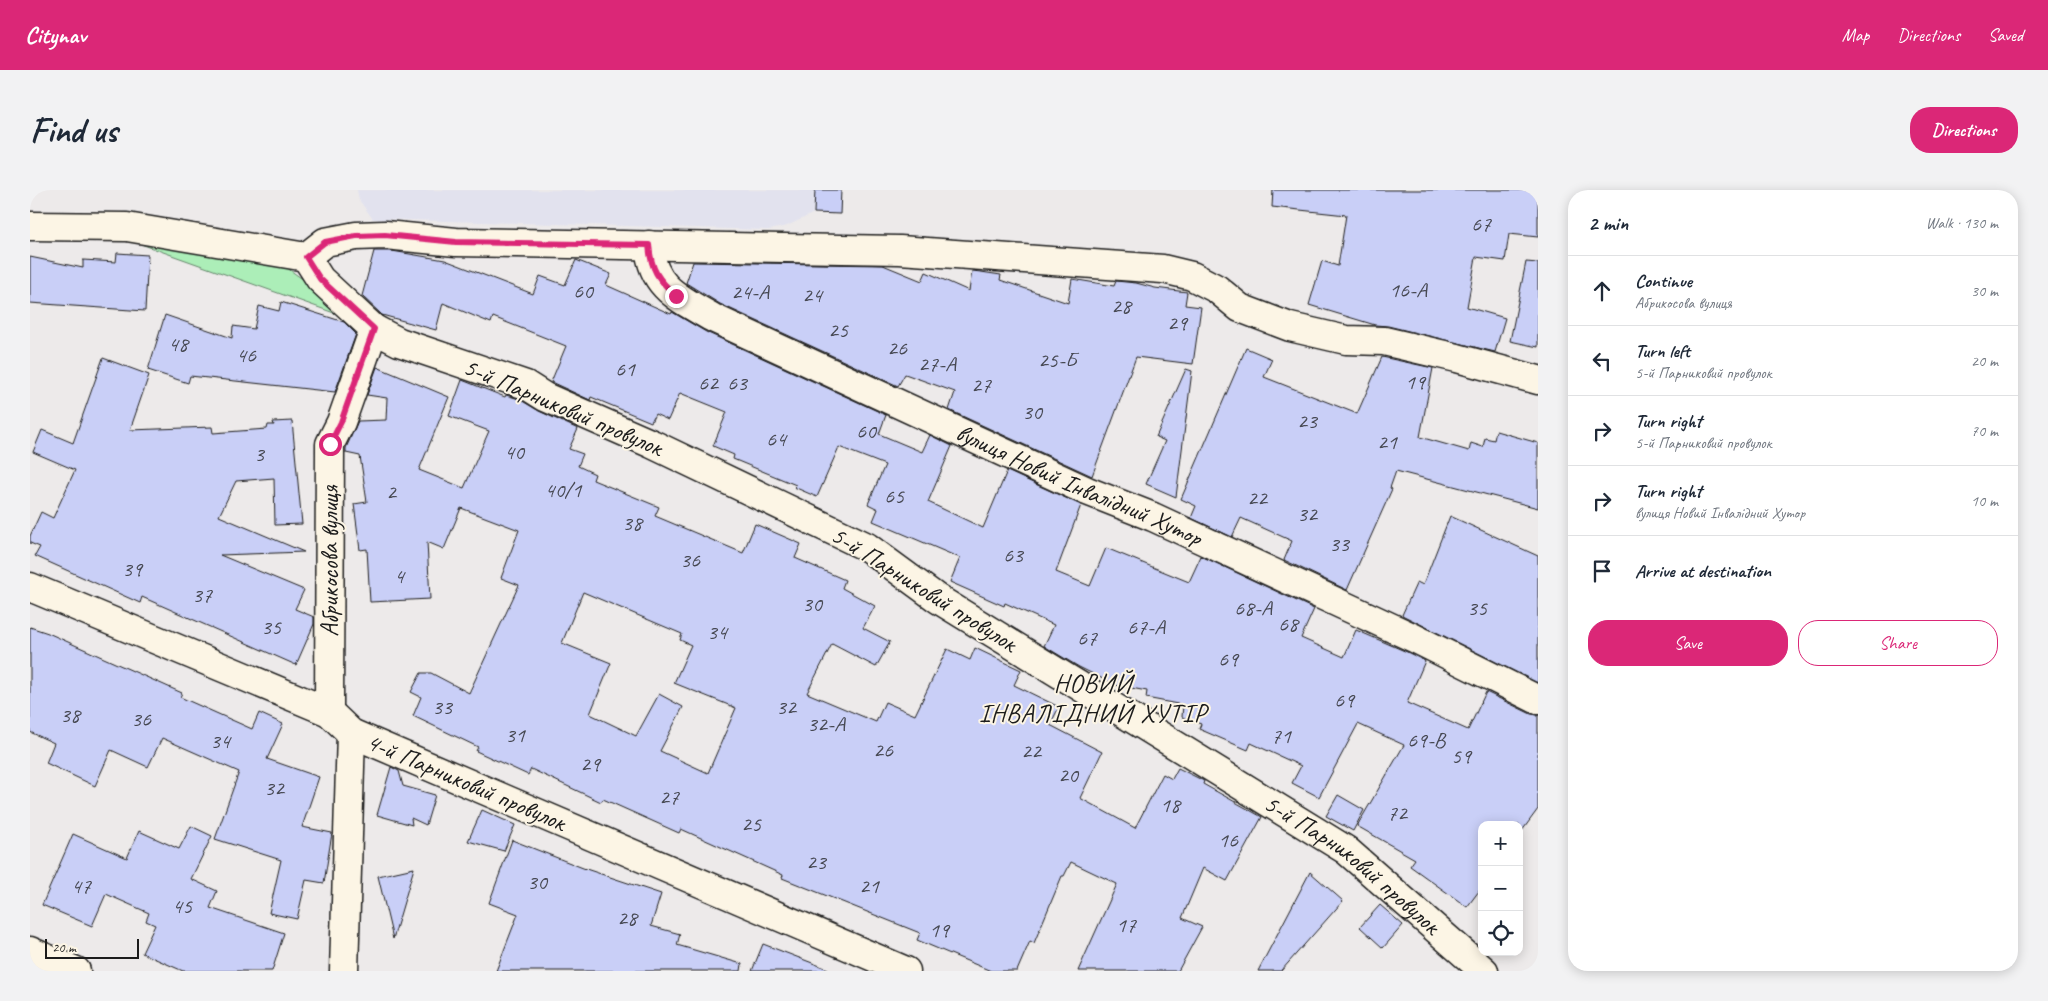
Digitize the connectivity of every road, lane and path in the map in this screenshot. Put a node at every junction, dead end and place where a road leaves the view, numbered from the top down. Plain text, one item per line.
1 (30, 226) edge
2 (649, 245) junction
3 (306, 257) junction
4 (374, 329) junction
5 (1538, 380) edge
6 (30, 587) edge
7 (1538, 700) edge
8 (329, 712) junction
9 (351, 733) junction
10 (30, 951) edge
11 (76, 971) edge
12 (344, 971) edge
13 (906, 971) edge
14 (1484, 971) edge

1 - 3 street
2 - 3 street
2 - 5 street
2 - 7 street, вулиця Новий Інвалідний Хутор
3 - 4 street, 5-й Парниковий провулок
4 - 8 street, Абрикосова вулиця
4 - 14 street, 5-й Парниковий провулок
6 - 8 street, 4-й Парниковий провулок
8 - 9 street, 4-й Парниковий провулок
9 - 12 street
9 - 13 street, 4-й Парниковий провулок
10 - 11 street

